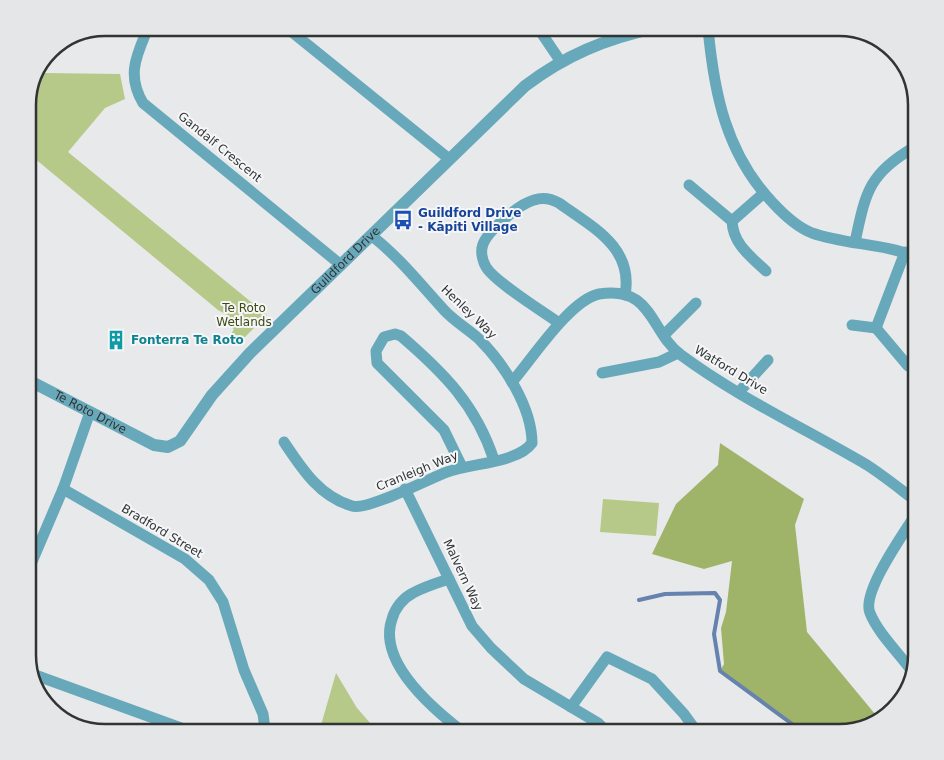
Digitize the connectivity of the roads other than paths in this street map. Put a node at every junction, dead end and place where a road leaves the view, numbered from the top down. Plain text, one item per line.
1 (145, 36) edge
2 (297, 36) edge
3 (543, 36) edge
4 (622, 36) edge
5 (709, 36) edge
6 (561, 62) junction
7 (908, 151) edge
8 (448, 158) junction
9 (689, 185) dead end
10 (764, 193) junction
11 (732, 222) junction
12 (372, 236) junction
13 (856, 242) junction
14 (905, 252) junction
15 (908, 253) edge
16 (341, 265) junction
17 (766, 271) dead end
18 (625, 295) junction
19 (696, 303) dead end
20 (559, 323) junction
21 (852, 325) dead end
22 (876, 328) junction
23 (664, 335) junction
24 (678, 353) junction
25 (768, 360) dead end
26 (908, 366) dead end
27 (602, 373) dead end
28 (512, 382) junction
29 (36, 384) edge
30 (740, 392) junction
31 (90, 412) junction
32 (284, 442) dead end
33 (154, 445) joint
34 (527, 450) joint
35 (494, 460) junction
36 (462, 467) junction
37 (63, 489) junction
38 (405, 489) junction
39 (908, 495) edge
40 (908, 527) edge
41 (36, 552) edge
42 (449, 579) junction
43 (907, 664) edge
44 (40, 677) edge
45 (571, 707) junction
46 (170, 724) edge
47 (264, 724) edge
48 (454, 724) edge
49 (599, 724) edge
50 (691, 724) edge

1 - 16 street, Gandalf Crescent
2 - 8 street
3 - 6 street
4 - 6 street, Guildford Drive
5 - 10 street
6 - 8 street, Guildford Drive
7 - 13 street
8 - 12 street, Guildford Drive
9 - 11 street
10 - 11 street
10 - 13 street
11 - 17 street
12 - 16 street, Guildford Drive
12 - 28 street, Henley Way
13 - 14 street
14 - 15 street
14 - 22 street
16 - 33 street, Guildford Drive
18 - 20 street
18 - 20 street
18 - 23 street, Watford Drive
19 - 23 street
20 - 28 street
21 - 22 street
22 - 26 street
23 - 24 street, Watford Drive
24 - 27 street
24 - 30 street, Watford Drive
25 - 30 street
28 - 34 street, Henley Way
29 - 31 street, Te Roto Drive
30 - 39 street, Watford Drive
31 - 33 street, Te Roto Drive
31 - 37 street
32 - 38 street, Cranleigh Way
34 - 35 street, Cranleigh Way
35 - 36 street, Cranleigh Way
35 - 36 street
36 - 38 street, Cranleigh Way
37 - 41 street
37 - 47 street, Bradford Street
38 - 42 street, Malvern Way
40 - 43 street
42 - 45 street, Malvern Way
42 - 48 street
44 - 46 street
45 - 49 street, Malvern Way
45 - 50 street

